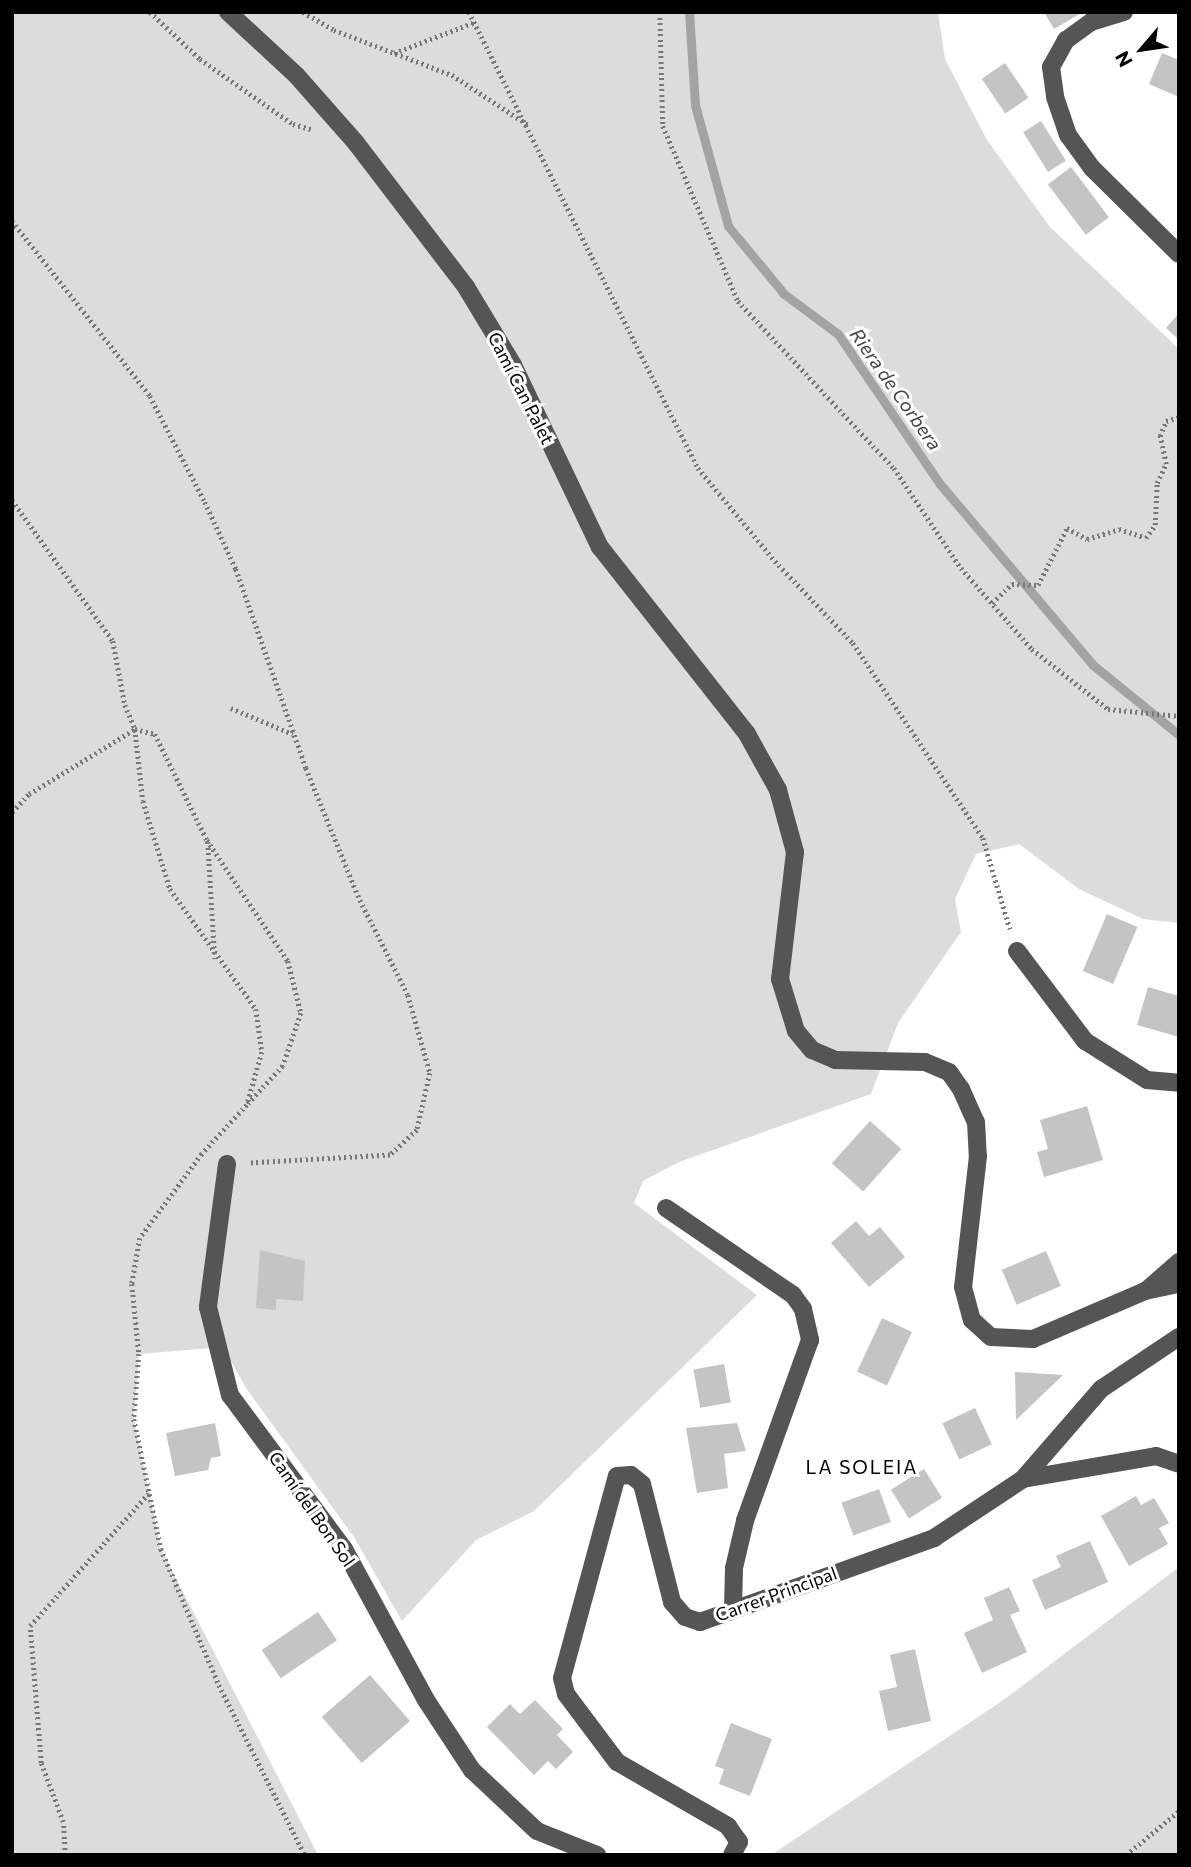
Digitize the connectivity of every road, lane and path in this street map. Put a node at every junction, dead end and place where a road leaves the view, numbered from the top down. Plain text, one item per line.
1 (150, 12) edge
2 (228, 12) edge
3 (303, 12) edge
4 (470, 12) edge
5 (660, 12) edge
6 (1124, 12) edge
7 (475, 22) junction
8 (393, 53) junction
9 (528, 124) junction
10 (356, 143) junction
11 (12, 221) edge
12 (1179, 254) edge
13 (1179, 417) edge
14 (12, 500) edge
15 (992, 603) junction
16 (231, 708) dead end
17 (1179, 716) edge
18 (135, 729) junction
19 (294, 734) junction
20 (12, 812) edge
21 (208, 840) junction
22 (1017, 951) joint
23 (215, 960) junction
24 (1179, 1083) edge
25 (247, 1105) junction
26 (227, 1164) junction
27 (192, 1167) junction
28 (666, 1209) dead end
29 (1179, 1262) edge
30 (1179, 1284) edge
31 (1145, 1291) junction
32 (1179, 1337) edge
33 (1179, 1464) edge
34 (1023, 1479) junction
35 (150, 1492) junction
36 (733, 1608) junction
37 (1179, 1811) edge
38 (65, 1855) edge
39 (304, 1855) edge
40 (597, 1855) edge
41 (732, 1855) edge
42 (1126, 1855) edge

1 - 10 path
2 - 10 street, Camí Can Palet
3 - 8 path
4 - 7 path
5 - 15 path
6 - 12 street
7 - 8 path
7 - 9 path
8 - 9 path
9 - 22 path
10 - 31 street, Camí Can Palet
11 - 19 path
13 - 15 path
14 - 18 path
15 - 17 path
16 - 19 path
18 - 20 path
18 - 21 path
18 - 23 path
19 - 26 path
21 - 23 path
21 - 25 path
22 - 24 street
23 - 25 path
25 - 27 path
26 - 27 path
26 - 40 street, Camí del Bon Sol
27 - 35 path
28 - 36 street
29 - 31 street
30 - 31 street
32 - 34 street, Carrer Principal
33 - 34 street
34 - 36 street, Carrer Principal
35 - 38 path
35 - 39 path
36 - 41 street, Carrer Principal
37 - 42 path

